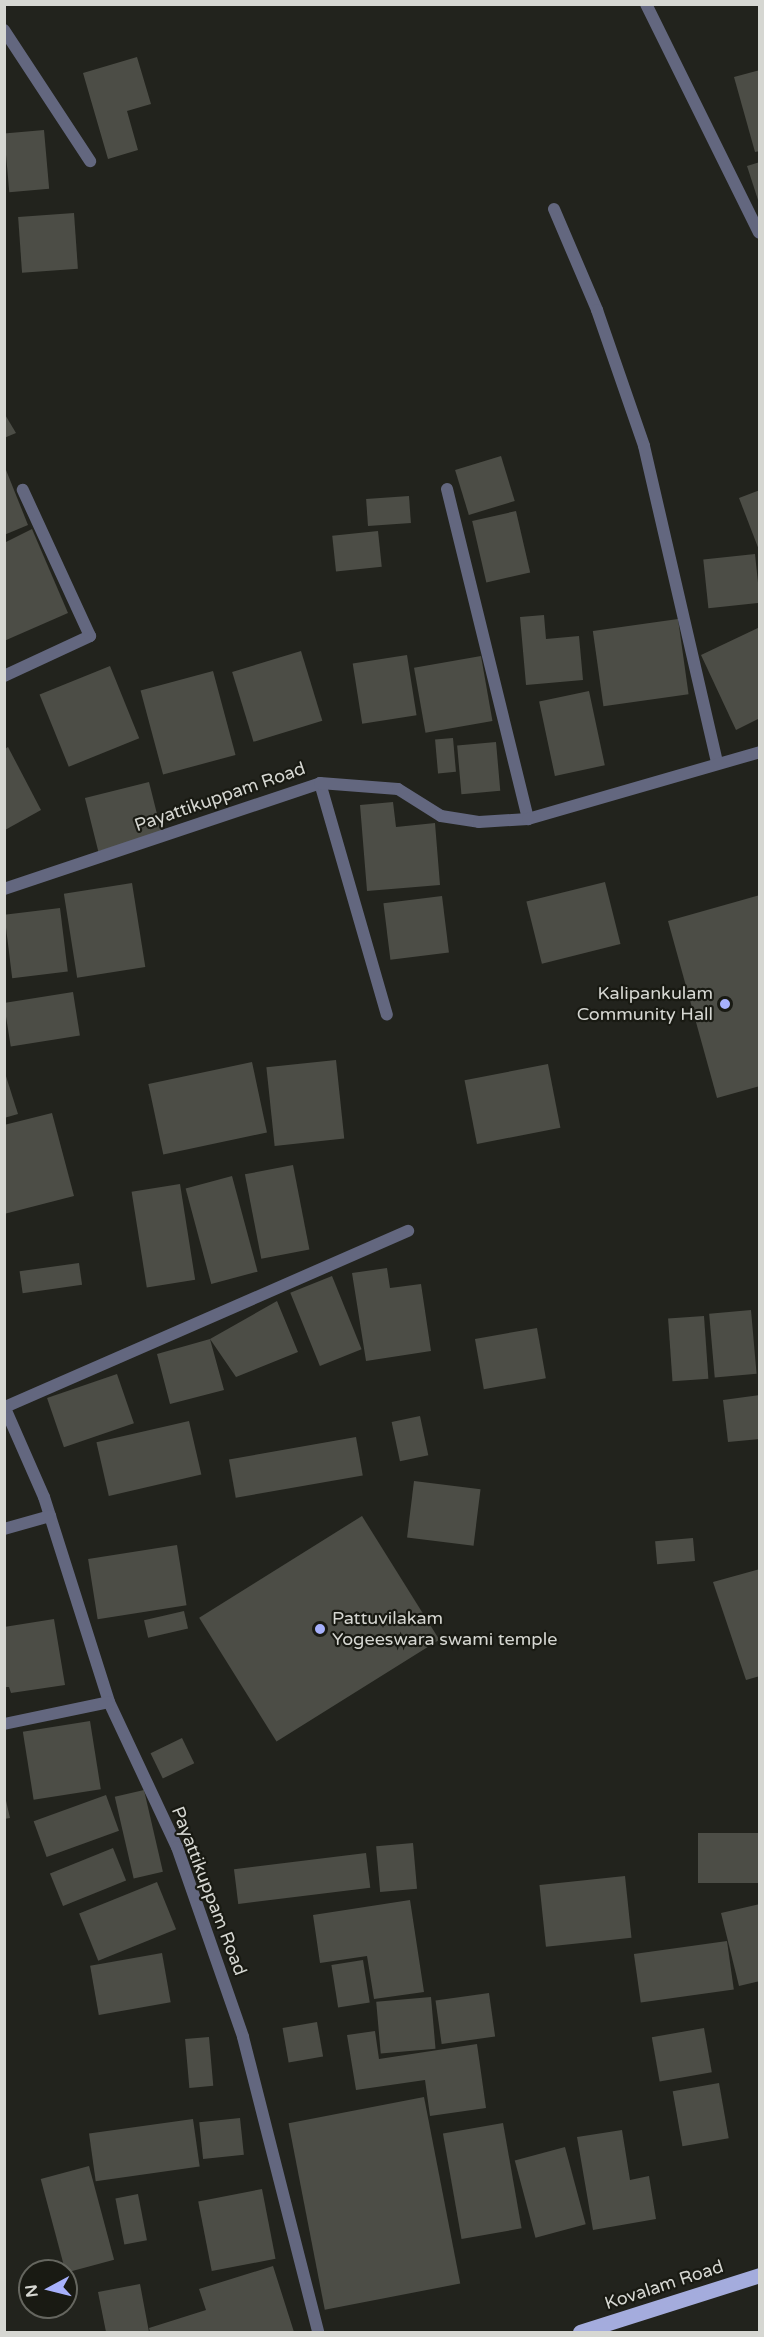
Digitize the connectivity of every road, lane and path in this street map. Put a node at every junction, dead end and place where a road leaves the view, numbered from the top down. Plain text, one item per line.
1 (646, 4) edge
2 (4, 30) edge
3 (90, 161) dead end
4 (554, 209) dead end
5 (759, 233) edge
6 (23, 489) dead end
7 (447, 489) dead end
8 (4, 676) edge
9 (759, 752) edge
10 (717, 762) junction
11 (320, 783) junction
12 (528, 819) junction
13 (4, 889) edge
14 (387, 1015) dead end
15 (408, 1231) dead end
16 (5, 1407) edge
17 (50, 1516) junction
18 (4, 1529) edge
19 (109, 1702) junction
20 (4, 1724) edge
21 (759, 2275) edge
22 (318, 2332) edge
23 (580, 2332) edge

1 - 5 street
2 - 3 street
4 - 10 street
6 - 8 street
7 - 12 street
9 - 10 street, Payattikuppam Road
10 - 12 street, Payattikuppam Road
11 - 12 street, Payattikuppam Road
11 - 13 street, Payattikuppam Road
11 - 14 street
15 - 16 street
16 - 17 street, Payattikuppam Road
17 - 18 street
17 - 19 street, Payattikuppam Road
19 - 20 street
19 - 22 street, Payattikuppam Road
21 - 23 main road, Kovalam Road

